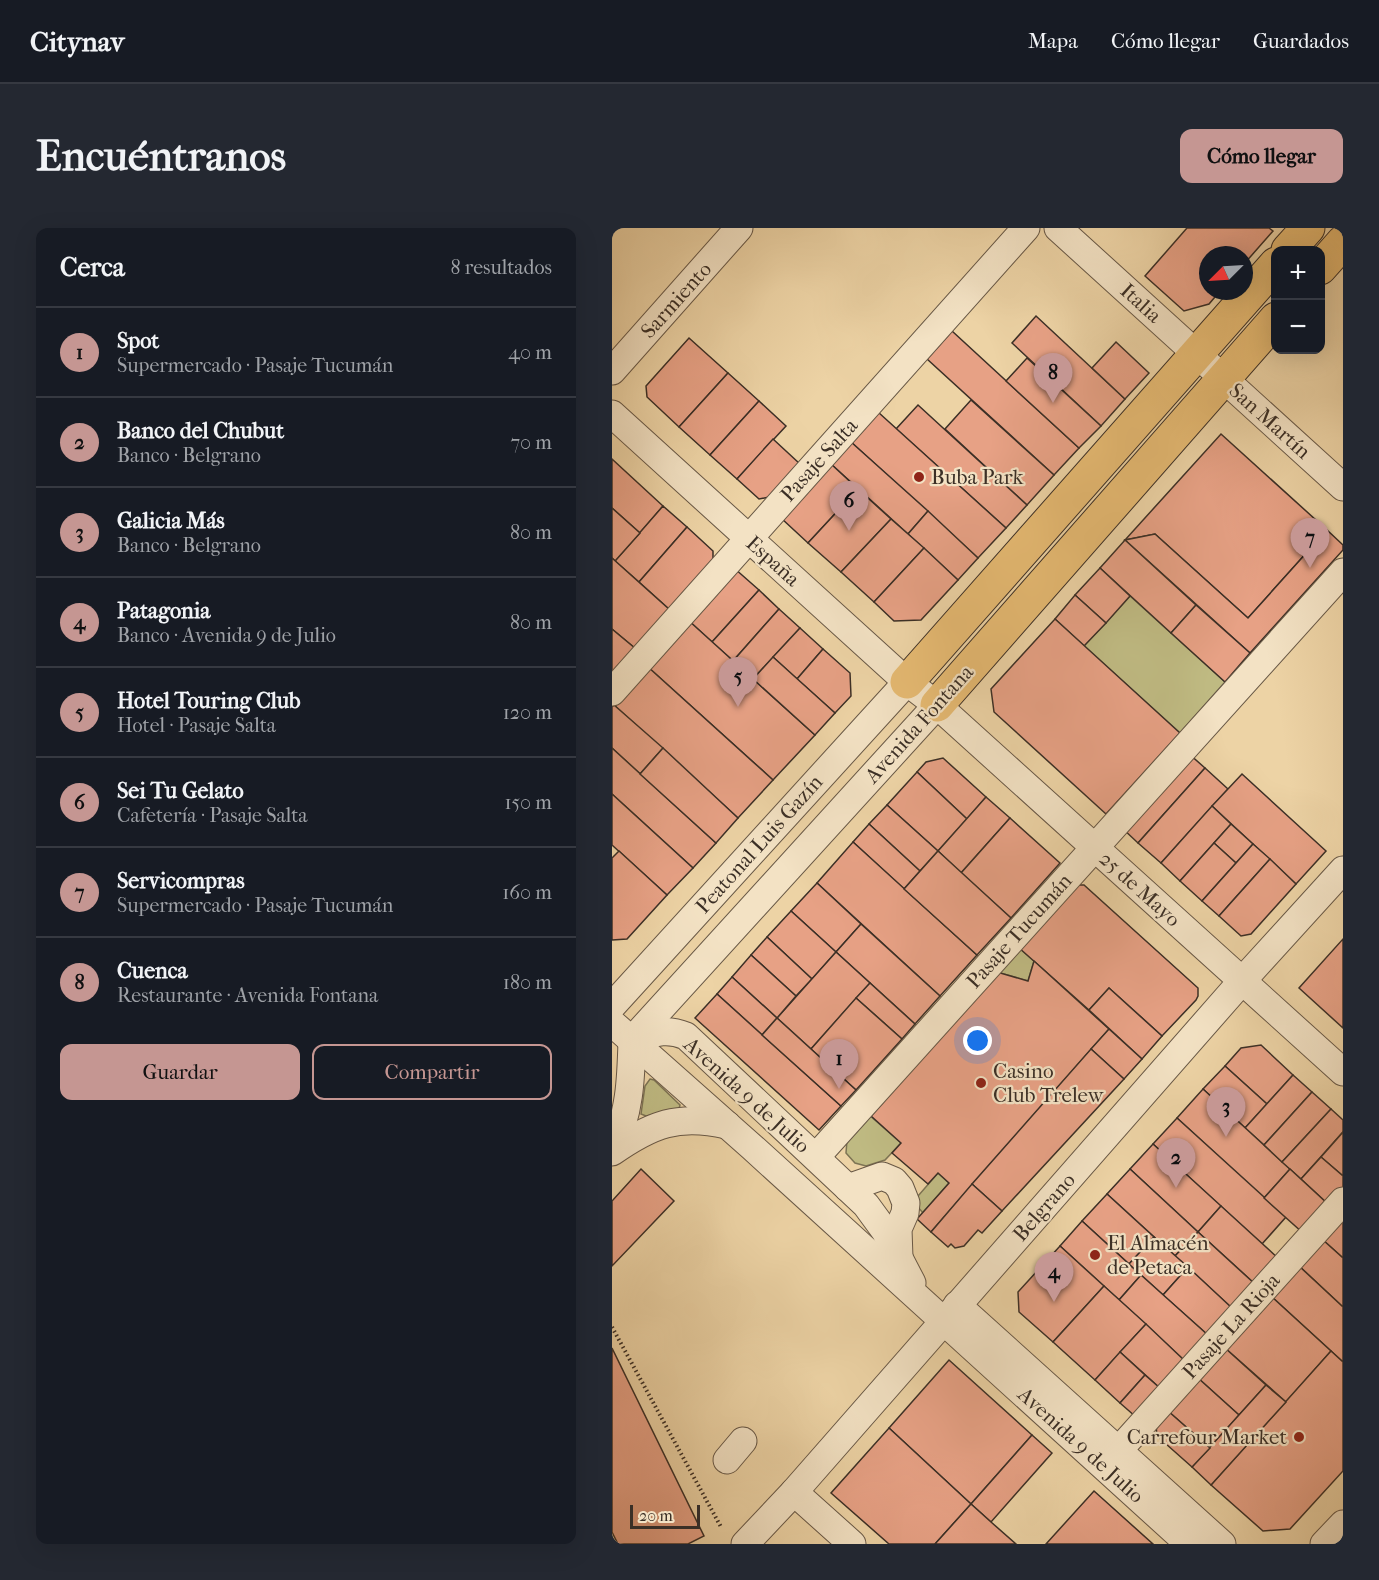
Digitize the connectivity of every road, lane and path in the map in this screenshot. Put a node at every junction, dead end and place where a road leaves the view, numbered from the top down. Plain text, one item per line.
1 (739, 228) edge
2 (1026, 228) edge
3 (1059, 228) edge
4 (1308, 228) edge
5 (1343, 242) edge
6 (1292, 246) edge
7 (1325, 262) edge
8 (1271, 268) edge
9 (1271, 324) edge
10 (1195, 353) junction
11 (612, 371) edge
12 (1223, 379) junction
13 (612, 414) edge
14 (1343, 487) edge
15 (749, 539) junction
16 (1343, 572) edge
17 (907, 682) junction
18 (612, 692) edge
19 (937, 705) junction
20 (1095, 848) junction
21 (1343, 870) edge
22 (1242, 981) junction
23 (612, 1006) edge
24 (622, 1032) edge
25 (1343, 1072) edge
26 (727, 1125) junction
27 (752, 1147) junction
28 (612, 1151) edge
29 (809, 1151) junction
30 (848, 1188) junction
31 (1343, 1201) edge
32 (899, 1259) junction
33 (919, 1298) junction
34 (950, 1313) junction
35 (612, 1327) edge
36 (1118, 1451) junction
37 (794, 1492) junction
38 (1343, 1524) edge
39 (722, 1527) dead end
40 (745, 1544) edge
41 (852, 1544) edge
42 (1190, 1544) edge
43 (1222, 1544) edge
44 (1324, 1544) edge

1 - 11 street, Sarmiento
2 - 15 street, Pasaje Salta
3 - 10 street, Italia
4 - 6 main road
5 - 7 main road
8 - 10 main road, Avenida Fontana
9 - 12 main road, Avenida Fontana
10 - 12 street, Italia
10 - 17 main road, Avenida Fontana
12 - 14 street, San Martín
12 - 19 main road, Avenida Fontana
13 - 15 street, España
15 - 17 street, España
15 - 18 street, Pasaje Salta
16 - 20 street, Pasaje Tucumán
17 - 19 street, España
17 - 23 street, Peatonal Luis Gazín
19 - 20 street, 25 de Mayo
19 - 24 street, Avenida Fontana
20 - 22 street, 25 de Mayo
20 - 29 street, Pasaje Tucumán
21 - 22 street, Belgrano
22 - 25 street, 25 de Mayo
22 - 34 street, Belgrano
24 - 26 street, Avenida 9 de Julio
24 - 28 street
24 - 29 street, Avenida 9 de Julio
26 - 27 street, Avenida 9 de Julio
26 - 28 street, Avenida 9 de Julio
27 - 29 street
27 - 33 street, Avenida 9 de Julio
29 - 30 street, Avenida 9 de Julio
30 - 32 street, Avenida 9 de Julio
30 - 32 street
31 - 36 street, Pasaje La Rioja
32 - 33 street, Avenida 9 de Julio
33 - 34 street, Avenida 9 de Julio
34 - 36 street, Avenida 9 de Julio
34 - 37 street, Belgrano
34 - 42 street, Avenida 9 de Julio
35 - 39 path
36 - 43 street, Avenida 9 de Julio
37 - 40 street, Belgrano
37 - 41 street
38 - 44 street

